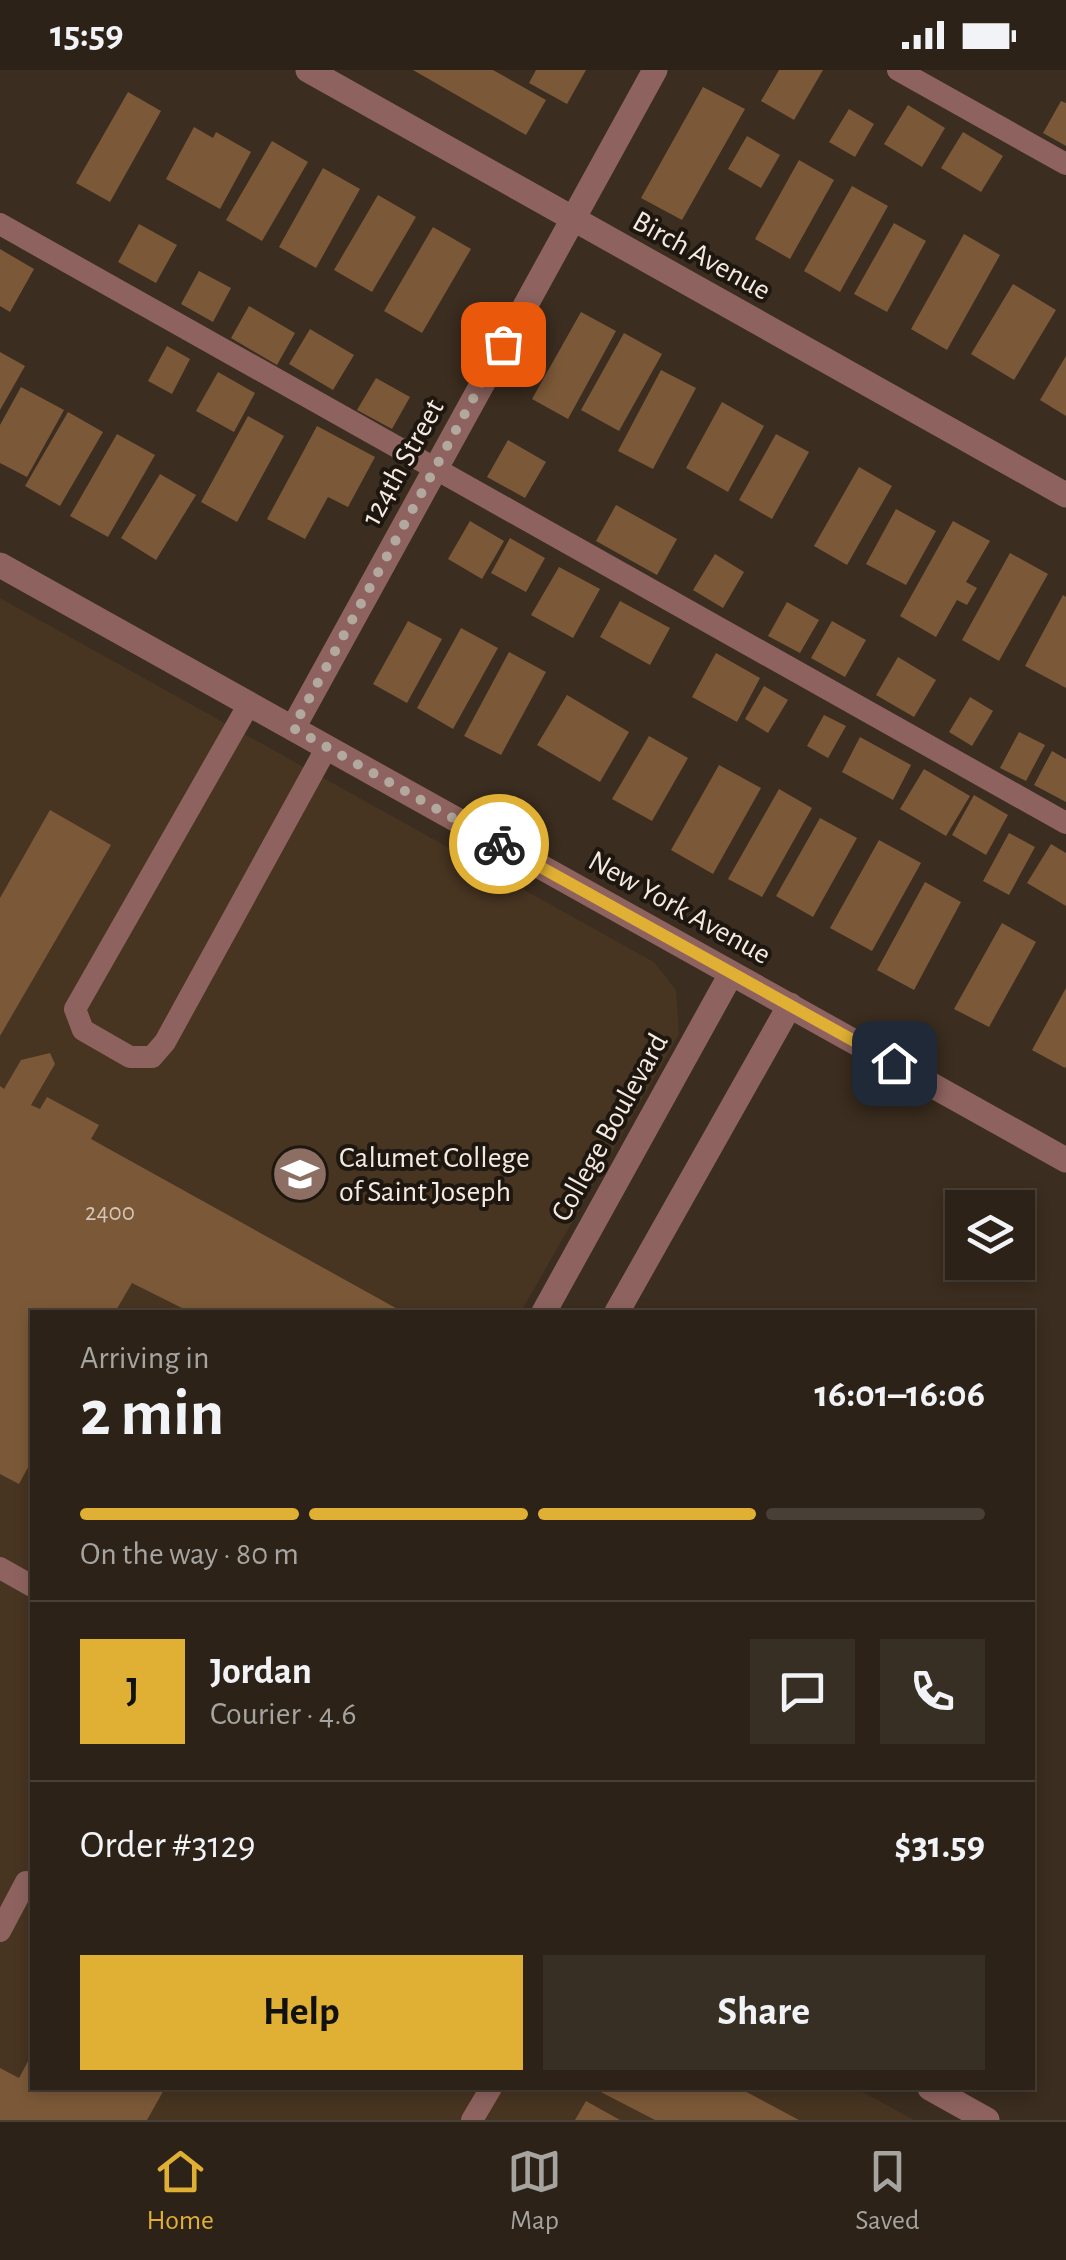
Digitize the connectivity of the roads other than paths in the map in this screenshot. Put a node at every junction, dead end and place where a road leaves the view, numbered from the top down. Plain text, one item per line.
1 (308, 70) edge
2 (655, 70) edge
3 (898, 70) edge
4 (1066, 164) edge
5 (572, 219) junction
6 (0, 224) edge
7 (435, 470) junction
8 (1066, 495) edge
9 (0, 565) edge
10 (249, 704) junction
11 (293, 728) junction
12 (327, 748) junction
13 (1066, 823) edge
14 (732, 974) junction
15 (790, 1006) junction
16 (1066, 1160) edge
17 (545, 1310) edge
18 (618, 1310) edge
19 (0, 1568) edge
20 (30, 1585) edge
21 (29, 1877) edge
22 (0, 1884) edge
23 (0, 1932) edge
24 (490, 2090) edge
25 (934, 2090) edge
26 (472, 2120) edge
27 (987, 2120) edge

1 - 5 street, Birch Avenue
2 - 5 street, 124th Street
3 - 4 lane
5 - 7 street, 124th Street
5 - 8 street, Birch Avenue
6 - 7 lane
7 - 11 street, 124th Street
7 - 13 lane
9 - 10 street, New York Avenue
10 - 11 street, New York Avenue
10 - 12 lane
11 - 12 street, New York Avenue
12 - 14 street, New York Avenue
14 - 15 street, New York Avenue
14 - 17 street, College Boulevard
15 - 16 street, New York Avenue
15 - 18 street
19 - 20 lane
21 - 22 lane
21 - 23 lane
24 - 26 lane
25 - 27 street

